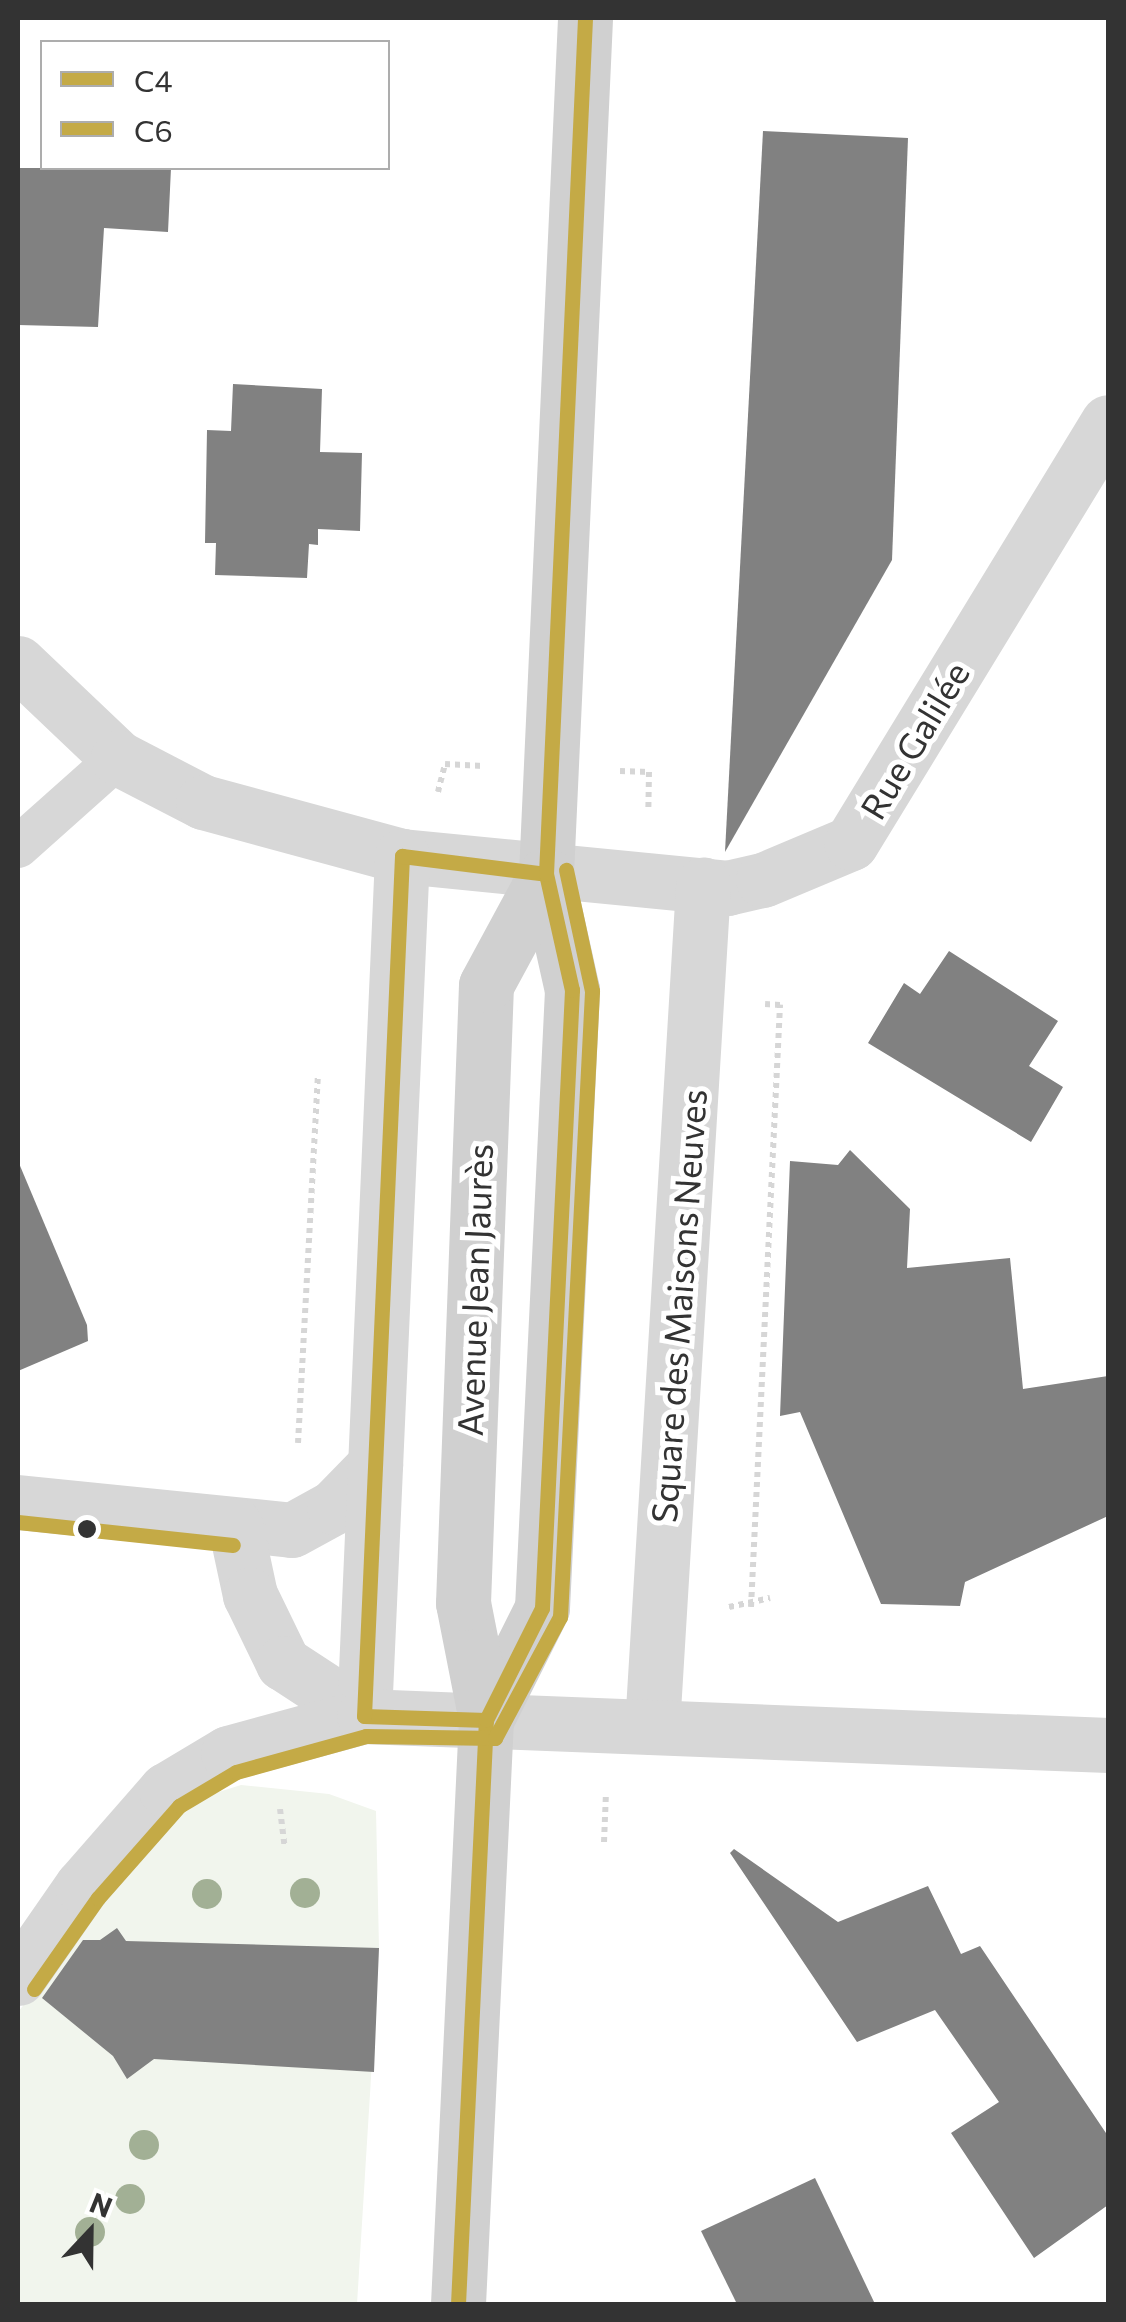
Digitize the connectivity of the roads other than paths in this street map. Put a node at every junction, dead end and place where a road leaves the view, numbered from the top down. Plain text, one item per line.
1 (585, 18) edge
2 (1108, 422) edge
3 (18, 663) edge
4 (118, 758) junction
5 (18, 847) edge
6 (402, 856) junction
7 (546, 874) junction
8 (703, 885) junction
9 (374, 1465) junction
10 (18, 1502) edge
11 (234, 1525) junction
12 (364, 1716) junction
13 (486, 1720) junction
14 (652, 1727) junction
15 (1082, 1743) edge
16 (18, 1978) edge
17 (458, 2304) edge

1 - 7 main road, Avenue Jean Jaurès
2 - 8 street, Rue Galilée
3 - 4 street, Rue Galilée
4 - 5 lane
4 - 6 street, Rue Galilée
6 - 7 street, Rue Galilée
6 - 9 street
7 - 8 street, Rue Galilée
7 - 13 main road, Avenue Jean Jaurès
7 - 13 main road, Avenue Jean Jaurès
8 - 14 street, Square des Maisons Neuves
9 - 11 street
9 - 12 street
10 - 11 street
11 - 12 street
12 - 13 street
12 - 16 street
13 - 14 street
13 - 17 main road, Avenue Jean Jaurès
14 - 15 street

